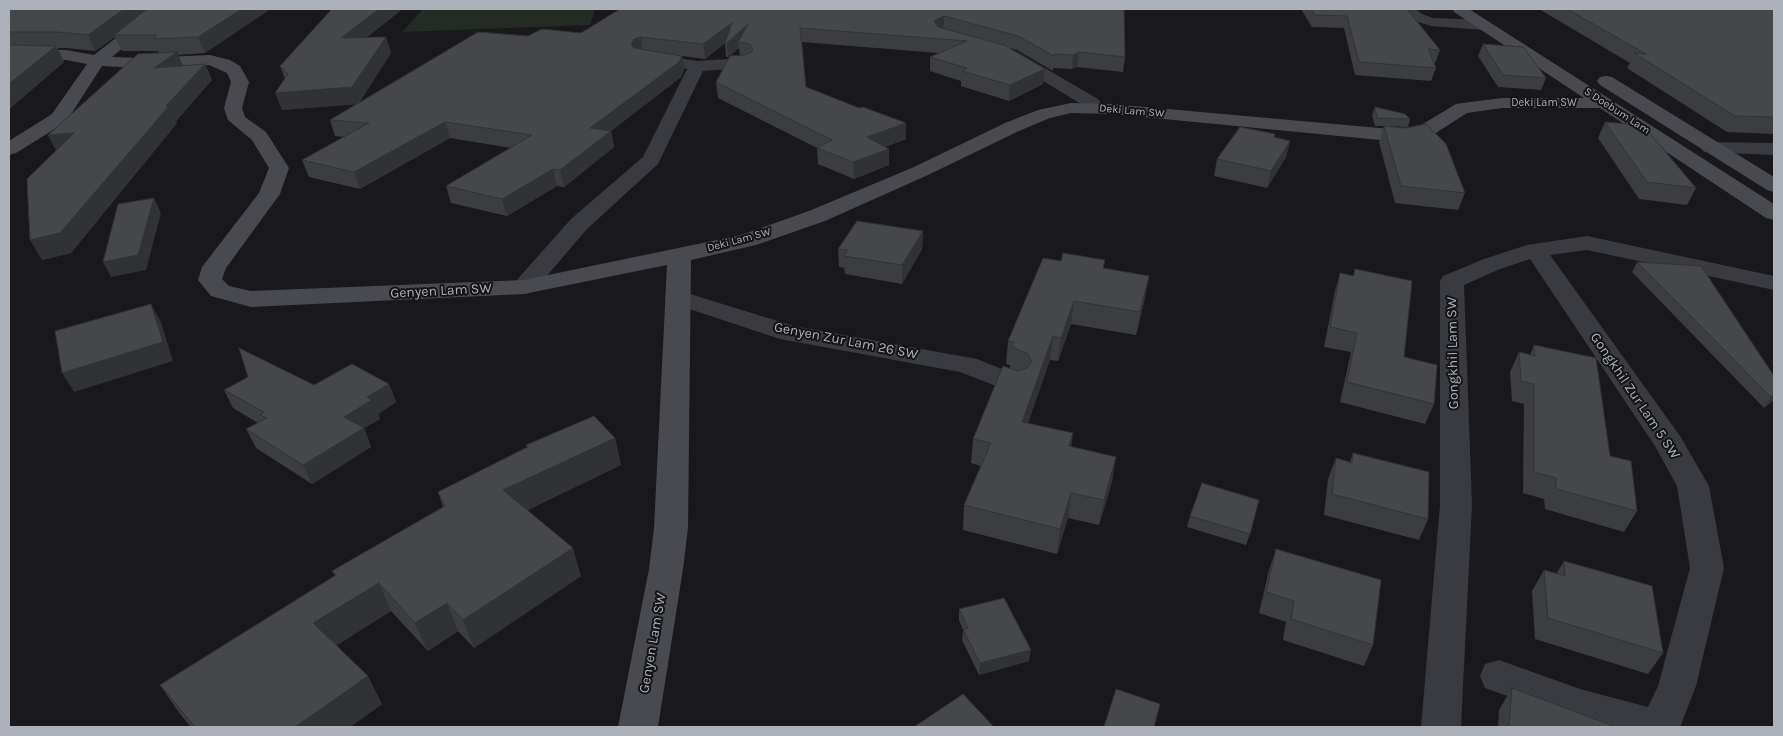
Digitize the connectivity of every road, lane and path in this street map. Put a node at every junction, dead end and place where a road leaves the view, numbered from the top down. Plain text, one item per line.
1 (162, 9) edge
2 (1407, 9) edge
3 (1460, 9) edge
4 (1484, 25) junction
5 (1001, 51) edge
6 (9, 54) edge
7 (643, 58) edge
8 (97, 61) junction
9 (745, 63) edge
10 (696, 66) junction
11 (1590, 71) dead end
12 (1606, 103) junction
13 (1096, 108) junction
14 (9, 148) edge
15 (1711, 148) junction
16 (1774, 149) edge
17 (1774, 186) edge
18 (1774, 213) edge
19 (1535, 250) junction
20 (679, 256) junction
21 (1774, 283) edge
22 (524, 287) junction
23 (677, 297) junction
24 (1014, 384) edge
25 (1499, 676) dead end
26 (638, 727) edge
27 (1441, 727) edge
28 (1655, 727) edge
29 (1660, 727) edge

1 - 8 main road
2 - 4 street
3 - 4 main road, S Doebum Lam
4 - 12 main road, S Doebum Lam
5 - 13 street
6 - 8 main road, Genyen Lam SW
7 - 10 street
8 - 14 main road
8 - 22 main road, Genyen Lam SW
9 - 10 street
10 - 22 street
11 - 15 main road, S Doebum Lam
12 - 13 main road, Deki Lam SW
12 - 18 main road, S Doebum Lam
13 - 20 main road, Deki Lam SW
15 - 16 street
15 - 17 main road, S Doebum Lam
19 - 21 street, Gongkhil Lam SW
19 - 27 street, Gongkhil Lam SW
19 - 29 street, Gongkhil Zur Lam 5 SW
20 - 22 main road, Genyen Lam SW
20 - 23 main road, Genyen Lam SW
23 - 24 street, Genyen Zur Lam 26 SW
23 - 26 main road, Genyen Lam SW
25 - 28 street

